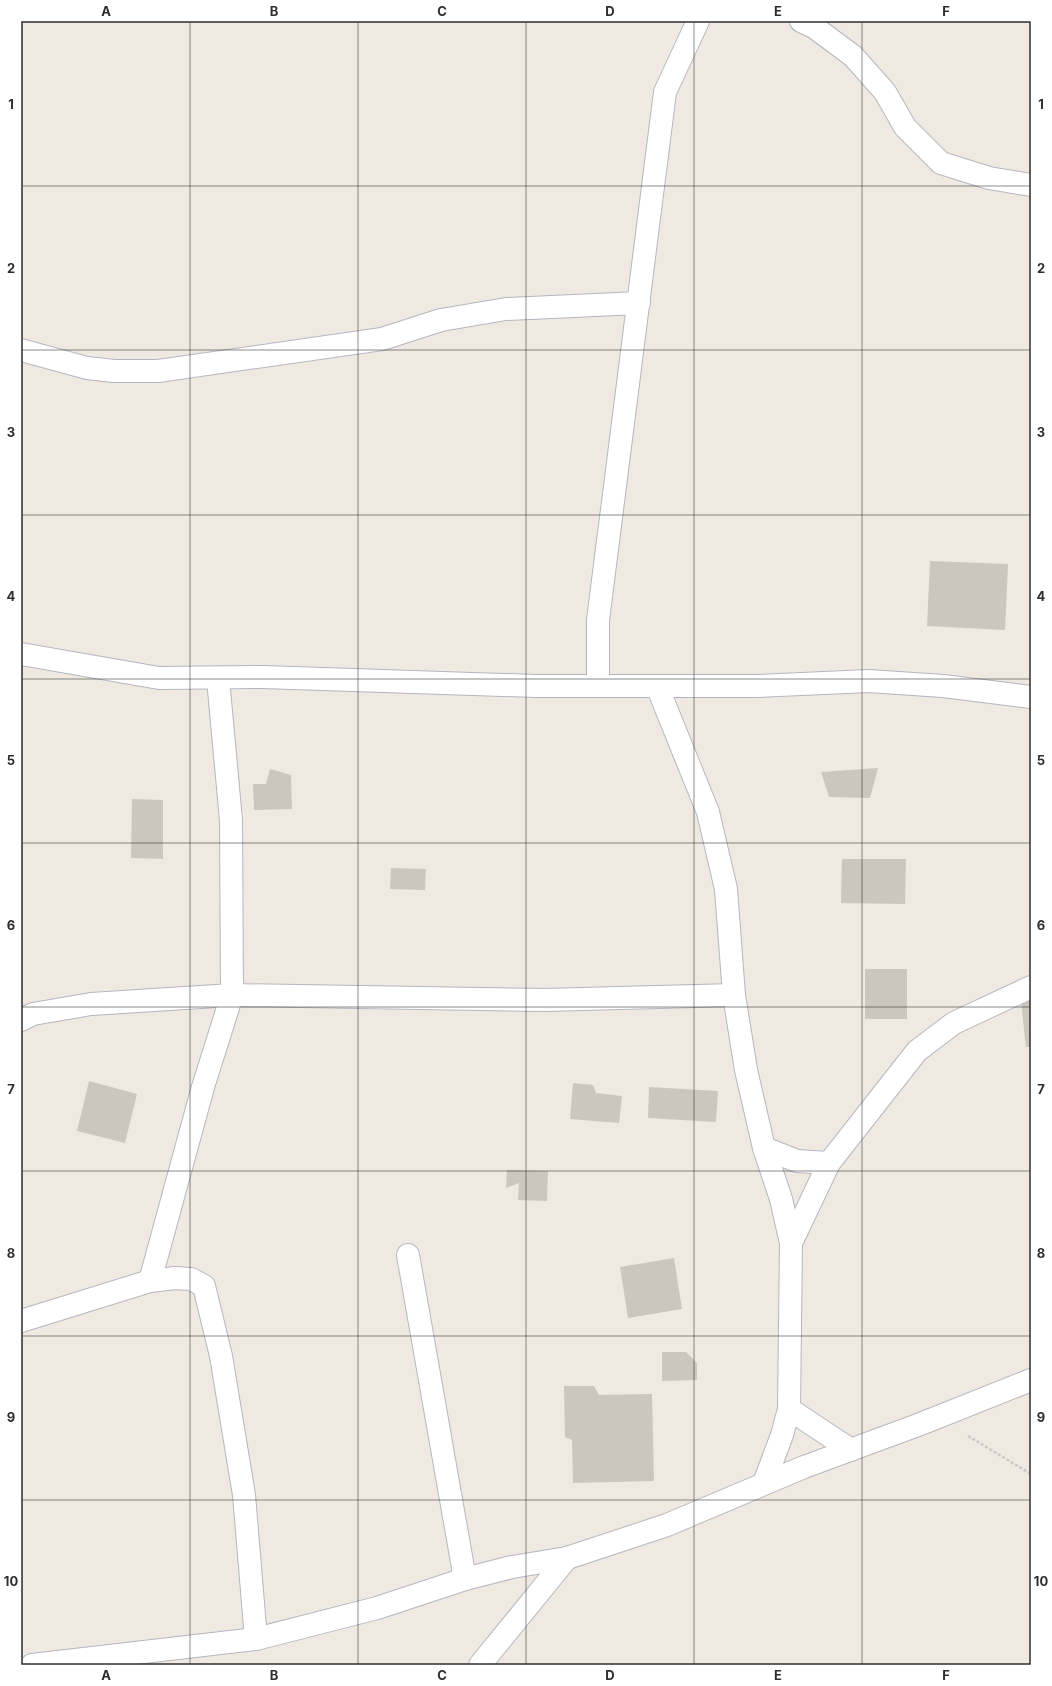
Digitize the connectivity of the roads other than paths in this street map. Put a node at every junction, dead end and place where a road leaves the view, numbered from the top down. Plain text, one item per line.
1 (698, 21) edge
2 (801, 21) edge
3 (1031, 186) edge
4 (639, 303) junction
5 (21, 350) edge
6 (21, 654) edge
7 (218, 679) junction
8 (598, 685) junction
9 (657, 686) junction
10 (1031, 697) edge
11 (1031, 987) edge
12 (232, 995) junction
13 (734, 995) junction
14 (21, 1020) edge
15 (764, 1148) junction
16 (830, 1163) junction
17 (791, 1243) junction
18 (408, 1256) dead end
19 (150, 1280) junction
20 (21, 1321) edge
21 (1031, 1380) edge
22 (789, 1409) junction
23 (851, 1450) junction
24 (764, 1483) junction
25 (567, 1558) junction
26 (465, 1579) junction
27 (256, 1639) junction
28 (32, 1665) edge
29 (480, 1665) edge

1 - 4 street
2 - 3 street
4 - 5 street
4 - 8 street
6 - 7 street
7 - 8 street
7 - 12 street
8 - 9 street
9 - 10 street
9 - 13 street
11 - 16 street
12 - 13 street
12 - 14 street
12 - 19 street
13 - 15 street
15 - 16 street
15 - 17 street
16 - 17 street
17 - 22 street
18 - 26 street
19 - 20 street
19 - 27 street
21 - 23 street
22 - 23 street
22 - 24 street
23 - 24 street
24 - 25 street
25 - 26 street
25 - 29 street
26 - 27 street
27 - 28 street

